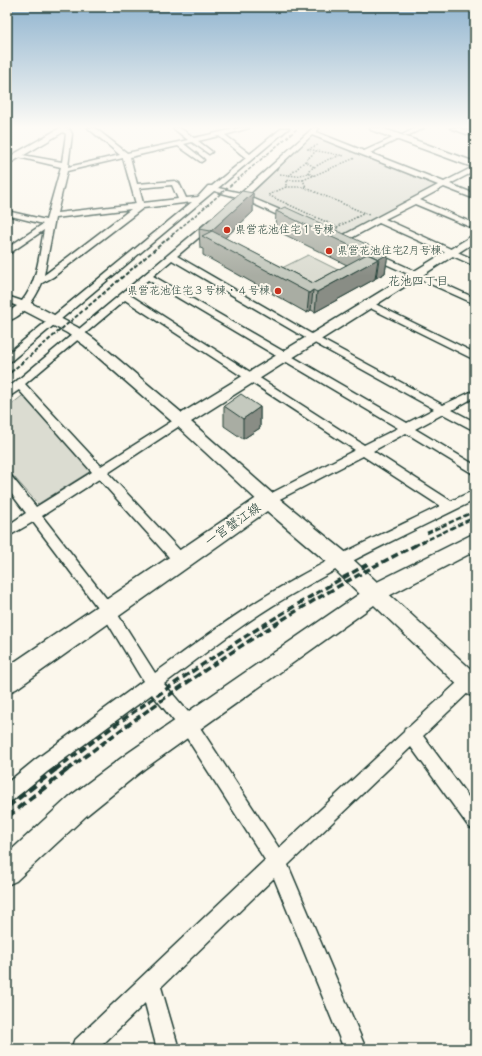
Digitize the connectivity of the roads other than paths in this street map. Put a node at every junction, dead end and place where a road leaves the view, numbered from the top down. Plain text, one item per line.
1 (62, 177) edge
2 (132, 177) edge
3 (224, 177) edge
4 (261, 177) edge
5 (426, 177) edge
6 (459, 177) edge
7 (445, 185) junction
8 (135, 186) junction
9 (211, 188) junction
10 (242, 196) junction
11 (475, 197) edge
12 (198, 199) junction
13 (183, 201) junction
14 (415, 201) junction
15 (140, 206) junction
16 (7, 213) edge
17 (50, 220) junction
18 (380, 220) junction
19 (302, 223) edge
20 (475, 227) edge
21 (475, 237) edge
22 (339, 239) edge
23 (361, 249) edge
24 (7, 252) edge
25 (450, 252) junction
26 (172, 257) junction
27 (475, 263) edge
28 (415, 273) junction
29 (148, 277) junction
30 (38, 281) junction
31 (125, 296) junction
32 (7, 300) edge
33 (475, 301) edge
34 (367, 303) junction
35 (24, 305) junction
36 (7, 318) edge
37 (54, 320) junction
38 (78, 333) junction
39 (312, 338) junction
40 (283, 357) junction
41 (475, 357) edge
42 (7, 359) edge
43 (250, 377) junction
44 (19, 384) junction
45 (475, 393) edge
46 (7, 395) edge
47 (444, 409) junction
48 (181, 421) junction
49 (475, 427) edge
50 (406, 428) junction
51 (364, 449) junction
52 (475, 471) edge
53 (100, 473) junction
54 (7, 479) edge
55 (475, 495) edge
56 (268, 500) junction
57 (451, 507) junction
58 (36, 514) junction
59 (7, 532) edge
60 (475, 541) edge
61 (181, 561) junction
62 (340, 561) junction
63 (375, 594) junction
64 (108, 611) junction
65 (7, 681) edge
66 (473, 682) edge
67 (153, 683) junction
68 (188, 726) junction
69 (412, 734) junction
70 (7, 794) edge
71 (475, 821) edge
72 (277, 862) junction
73 (7, 872) edge
74 (150, 984) junction
75 (82, 1049) edge
76 (168, 1049) edge
77 (355, 1049) edge

1 - 17 street
2 - 8 street
3 - 9 street
4 - 10 street
5 - 7 street
6 - 7 street
7 - 11 street
7 - 14 street
8 - 13 street
8 - 15 street
9 - 10 street
9 - 12 street
10 - 19 street
10 - 26 street
12 - 13 street
12 - 37 street
13 - 15 street
14 - 18 street
14 - 20 street
15 - 17 street
15 - 30 street
16 - 17 street
17 - 24 street
17 - 30 street
18 - 22 street
18 - 25 street
21 - 25 street
23 - 28 street
25 - 27 street
25 - 28 street
26 - 29 street
26 - 39 street
28 - 33 street
28 - 34 street
29 - 31 street
29 - 40 street
30 - 35 street
31 - 38 street
31 - 43 street
32 - 35 street
34 - 39 street
34 - 41 street
35 - 36 street
35 - 37 street
37 - 38 street
37 - 42 street
38 - 44 street
38 - 48 street
39 - 40 street
39 - 47 street
40 - 43 street
40 - 50 street
43 - 48 street
43 - 51 street
44 - 46 street
44 - 53 street
45 - 47 street
47 - 49 street
47 - 50 street
48 - 53 street
48 - 56 street
50 - 51 street
50 - 52 street
51 - 56 street
51 - 57 street
53 - 58 street
53 - 61 street
54 - 58 street
55 - 57 street
56 - 61 main road, 一宮蟹江線
56 - 62 main road, 一宮蟹江線
57 - 62 street
58 - 59 street
58 - 64 street
60 - 63 main road
61 - 64 main road, 一宮蟹江線
62 - 63 main road, 一宮蟹江線
62 - 67 street
63 - 66 street
63 - 68 street
64 - 65 main road, 一宮蟹江線
64 - 67 street
66 - 69 street
67 - 68 street
67 - 70 street
68 - 72 street
68 - 73 street
69 - 71 street
69 - 72 street
72 - 74 street
72 - 77 street
74 - 75 street
74 - 76 street

